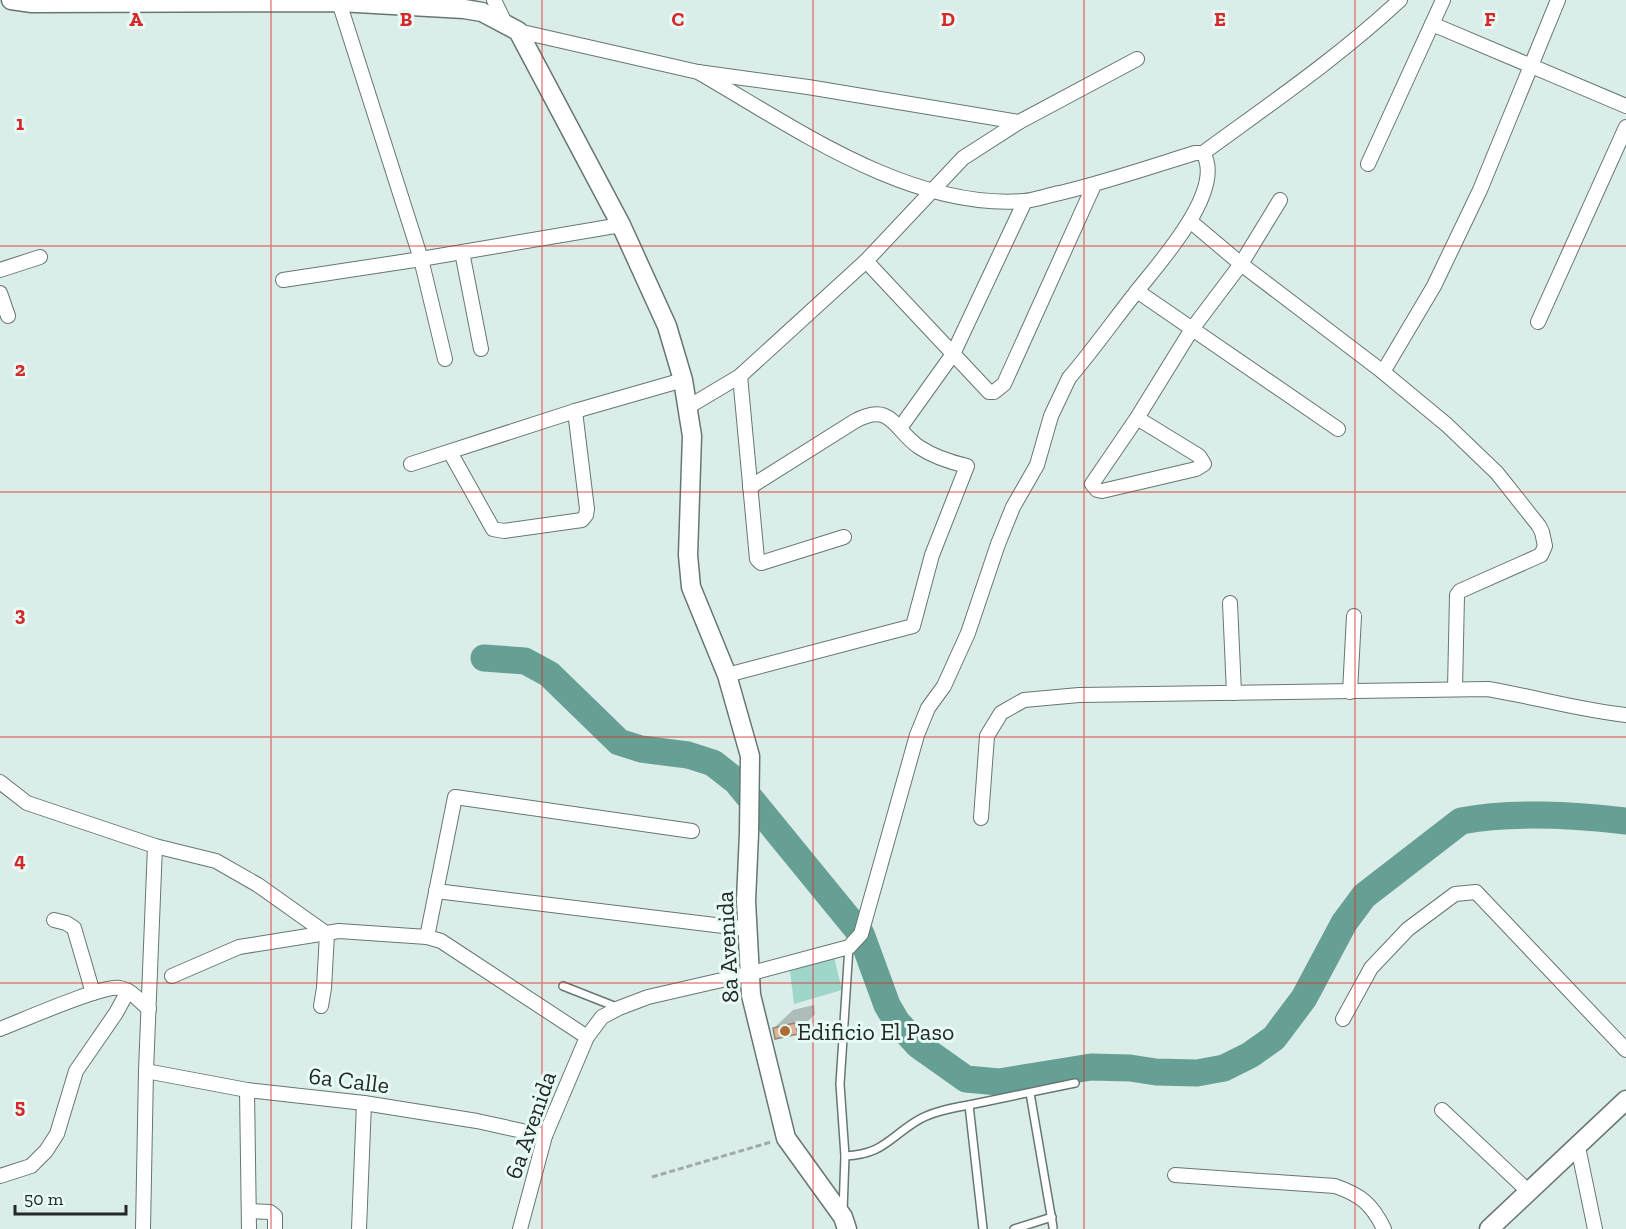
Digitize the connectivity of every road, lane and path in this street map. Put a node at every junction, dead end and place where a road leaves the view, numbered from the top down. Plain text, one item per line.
1 (11, 0) edge
2 (494, 0) edge
3 (1400, 0) edge
4 (1443, 0) edge
5 (1558, 0) edge
6 (339, 2) junction
7 (1432, 24) junction
8 (512, 27) junction
9 (1137, 59) dead end
10 (1531, 67) junction
11 (698, 72) junction
12 (1626, 106) edge
13 (1019, 122) junction
14 (1626, 127) edge
15 (1203, 153) junction
16 (1368, 164) dead end
17 (1094, 185) junction
18 (934, 191) junction
19 (1280, 200) dead end
20 (1025, 201) junction
21 (1190, 221) junction
22 (621, 225) junction
23 (462, 252) junction
24 (40, 257) dead end
25 (421, 259) junction
26 (866, 261) junction
27 (1240, 264) junction
28 (0, 270) edge
29 (283, 280) dead end
30 (1137, 291) junction
31 (0, 293) edge
32 (8, 316) dead end
33 (1538, 322) dead end
34 (1192, 329) junction
35 (481, 349) dead end
36 (953, 354) junction
37 (444, 359) dead end
38 (1383, 372) junction
39 (740, 376) junction
40 (683, 380) junction
41 (688, 407) junction
42 (575, 411) junction
43 (1137, 418) junction
44 (900, 428) junction
45 (1338, 429) dead end
46 (450, 452) junction
47 (411, 464) dead end
48 (750, 487) junction
49 (844, 537) dead end
50 (1230, 603) dead end
51 (1354, 616) dead end
52 (727, 675) junction
53 (1455, 689) junction
54 (1350, 692) junction
55 (1234, 693) junction
56 (1626, 715) edge
57 (3, 791) edge
58 (981, 818) dead end
59 (692, 831) dead end
60 (155, 846) junction
61 (436, 891) junction
62 (54, 920) dead end
63 (748, 929) junction
64 (327, 934) junction
65 (427, 937) junction
66 (849, 947) junction
67 (748, 974) junction
68 (172, 976) dead end
69 (563, 986) dead end
70 (128, 991) junction
71 (93, 993) junction
72 (321, 1006) dead end
73 (619, 1008) junction
74 (148, 1009) junction
75 (1343, 1019) dead end
76 (0, 1029) edge
77 (587, 1037) junction
78 (1626, 1050) edge
79 (146, 1071) junction
80 (1075, 1083) dead end
81 (247, 1090) junction
82 (1030, 1093) junction
83 (1626, 1100) edge
84 (364, 1103) junction
85 (969, 1105) junction
86 (1442, 1110) dead end
87 (545, 1136) junction
88 (786, 1138) junction
89 (1578, 1147) junction
90 (845, 1156) junction
91 (1175, 1175) dead end
92 (0, 1176) edge
93 (652, 1177) dead end
94 (1529, 1192) junction
95 (249, 1211) junction
96 (1052, 1217) junction
97 (845, 1223) edge
98 (1053, 1227) dead end
99 (143, 1229) edge
100 (249, 1229) edge
101 (275, 1229) edge
102 (359, 1229) edge
103 (520, 1229) edge
104 (983, 1229) edge
105 (1014, 1229) edge
106 (1384, 1229) edge
107 (1489, 1229) edge
108 (1595, 1229) edge

1 - 6 street
2 - 8 street
3 - 15 street
4 - 7 street
5 - 10 street
6 - 8 street
6 - 25 street
7 - 10 street
7 - 16 street
8 - 11 street
8 - 22 street, 8a Avenida
9 - 13 street
10 - 12 street
10 - 38 street
11 - 13 street
11 - 18 street
13 - 18 street
14 - 33 street
15 - 17 street
15 - 21 street
17 - 20 street
17 - 36 street
18 - 20 street
18 - 26 street
19 - 27 street
20 - 36 street
21 - 27 street
21 - 30 street
22 - 23 street
22 - 40 street, 8a Avenida
23 - 25 street
23 - 35 street
24 - 28 street
25 - 29 street
25 - 37 street
26 - 36 street
26 - 39 street
27 - 34 street
27 - 38 street
30 - 34 street
30 - 66 street
31 - 32 street
34 - 43 street
34 - 45 street
36 - 44 street
38 - 53 street
39 - 41 street
39 - 48 street
40 - 41 street, 8a Avenida
40 - 42 street
41 - 52 street, 8a Avenida
42 - 46 street
42 - 46 street
43 - 43 street
44 - 48 street
44 - 52 street
46 - 47 street
48 - 49 street
50 - 55 street
51 - 54 street
52 - 63 street, 8a Avenida
53 - 54 street
53 - 56 street
54 - 55 street
55 - 58 street
57 - 60 street
59 - 61 street
60 - 64 street
60 - 74 street
61 - 63 street
61 - 65 street
62 - 71 street
63 - 67 street, 8a Avenida
64 - 65 street
64 - 68 street
64 - 72 street
65 - 77 street
66 - 67 street, 6a Avenida
66 - 90 lane
67 - 73 street, 6a Avenida
67 - 88 street, 8a Avenida
69 - 73 lane
70 - 71 street
70 - 74 street
70 - 92 street
71 - 76 street
73 - 77 street, 6a Avenida
74 - 79 street
75 - 78 street
77 - 87 street, 6a Avenida
79 - 81 street, 6a Calle
79 - 99 street
80 - 82 lane
81 - 84 street, 6a Calle
81 - 95 street
82 - 85 lane
82 - 96 lane
83 - 89 street
84 - 87 street, 6a Calle
84 - 102 street
85 - 90 lane
85 - 104 lane
86 - 94 street
87 - 103 street, 6a Avenida
88 - 93 path
88 - 97 street, 8a Avenida
89 - 94 street
89 - 108 street
90 - 97 lane
91 - 106 street
94 - 107 street
95 - 100 street
95 - 101 street
96 - 98 lane
96 - 105 lane

